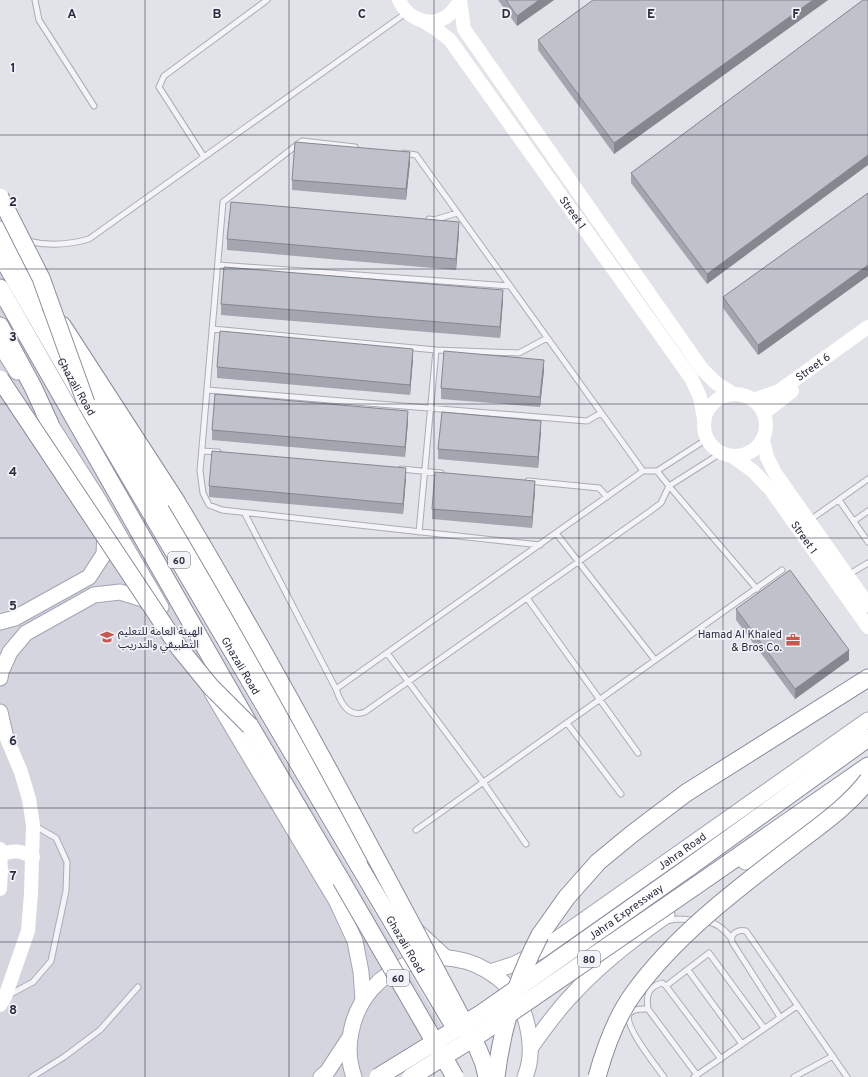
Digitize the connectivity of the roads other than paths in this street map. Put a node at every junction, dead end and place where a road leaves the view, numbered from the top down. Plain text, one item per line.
1 (35, 0) edge
2 (267, 0) edge
3 (399, 0) edge
4 (460, 0) edge
5 (407, 12) junction
6 (423, 21) junction
7 (94, 106) dead end
8 (363, 148) edge
9 (401, 153) edge
10 (204, 157) junction
11 (0, 197) edge
12 (223, 202) junction
13 (231, 203) edge
14 (457, 213) junction
15 (426, 219) edge
16 (2, 239) edge
17 (218, 265) junction
18 (510, 286) junction
19 (0, 288) edge
20 (0, 326) edge
21 (868, 327) edge
22 (212, 329) junction
23 (868, 337) edge
24 (547, 338) junction
25 (0, 345) edge
26 (436, 350) junction
27 (0, 379) edge
28 (207, 390) junction
29 (733, 394) junction
30 (753, 400) junction
31 (86, 403) junction
32 (431, 409) junction
33 (601, 413) junction
34 (764, 413) junction
35 (704, 418) junction
36 (50, 424) junction
37 (707, 439) junction
38 (763, 440) junction
39 (202, 451) junction
40 (225, 453) edge
41 (726, 455) junction
42 (395, 469) edge
43 (657, 471) junction
44 (426, 472) junction
45 (643, 472) junction
46 (449, 474) edge
47 (868, 479) edge
48 (520, 480) edge
49 (669, 486) junction
50 (97, 497) junction
51 (607, 497) junction
52 (839, 500) junction
53 (868, 511) edge
54 (245, 514) junction
55 (854, 521) junction
56 (804, 525) junction
57 (419, 532) junction
58 (556, 533) junction
59 (867, 539) edge
60 (540, 544) junction
61 (579, 562) junction
62 (868, 563) edge
63 (782, 570) dead end
64 (842, 579) junction
65 (757, 589) junction
66 (527, 598) junction
67 (868, 605) edge
68 (0, 622) edge
69 (169, 622) junction
70 (868, 626) edge
71 (387, 653) junction
72 (656, 660) junction
73 (0, 678) edge
74 (868, 678) edge
75 (408, 682) junction
76 (336, 689) junction
77 (600, 700) junction
78 (0, 712) edge
79 (868, 720) edge
80 (567, 723) junction
81 (250, 726) junction
82 (3, 730) edge
83 (868, 738) edge
84 (638, 753) dead end
85 (868, 766) edge
86 (868, 777) edge
87 (868, 780) edge
88 (483, 782) junction
89 (621, 794) dead end
90 (34, 825) junction
91 (416, 830) dead end
92 (526, 844) dead end
93 (0, 852) edge
94 (33, 857) junction
95 (0, 889) edge
96 (657, 923) junction
97 (731, 938) junction
98 (445, 957) junction
99 (688, 970) junction
100 (490, 972) junction
101 (666, 986) junction
102 (138, 987) dead end
103 (363, 1000) junction
104 (2, 1001) edge
105 (797, 1006) junction
106 (648, 1009) junction
107 (780, 1017) junction
108 (764, 1028) junction
109 (350, 1037) junction
110 (742, 1044) junction
111 (531, 1047) junction
112 (833, 1056) junction
113 (721, 1059) junction
114 (695, 1076) edge
115 (32, 1077) edge
116 (321, 1077) edge
117 (354, 1077) edge
118 (378, 1077) edge
119 (411, 1077) edge
120 (455, 1077) edge
121 (483, 1077) edge
122 (487, 1077) edge
123 (496, 1077) edge
124 (525, 1077) edge
125 (597, 1077) edge
126 (664, 1077) edge
127 (794, 1077) edge
128 (847, 1077) edge

1 - 7 lane
2 - 10 lane
3 - 5 street
4 - 6 street
4 - 29 street, Street 1
5 - 6 street, Street 1
5 - 10 lane
6 - 35 street, Street 1
8 - 12 lane
9 - 14 lane
10 - 16 lane
11 - 31 highway, bridge
12 - 13 lane
12 - 17 lane
14 - 15 lane
14 - 18 lane
16 - 31 highway, Ghazali Road / 60, bridge
16 - 98 main road, Ghazali Road
16 - 122 highway, bridge
17 - 18 lane
17 - 22 lane
18 - 24 lane
19 - 81 highway, Ghazali Road / 60, bridge
20 - 36 highway
21 - 30 street, Street 6
22 - 26 lane
22 - 28 lane
23 - 34 street, Street 6
24 - 26 lane
24 - 33 lane
25 - 36 main road
26 - 32 lane
27 - 81 highway, bridge
28 - 32 lane
28 - 39 lane
29 - 30 street
29 - 35 street
30 - 34 street
31 - 121 highway, Ghazali Road / 60, bridge
32 - 33 lane
32 - 44 lane
33 - 45 lane
34 - 38 street
35 - 37 street
36 - 50 main road
37 - 41 street
37 - 43 lane
38 - 41 street
38 - 56 street, Street 1
39 - 40 lane
39 - 54 lane
41 - 49 lane
41 - 56 street, Street 1
42 - 44 lane
43 - 45 lane
43 - 49 lane
44 - 46 lane
44 - 57 lane
45 - 51 lane
47 - 52 lane
48 - 51 lane
49 - 61 lane
49 - 65 lane
50 - 68 main road
50 - 69 main road
51 - 58 lane
52 - 55 lane
52 - 56 lane
53 - 55 lane
54 - 57 lane
54 - 76 lane
55 - 59 lane
56 - 64 street, Street 1
57 - 60 lane
58 - 60 lane
58 - 61 lane
60 - 71 lane
61 - 66 lane
61 - 72 lane
62 - 64 lane
63 - 65 lane
64 - 67 street, Street 1
64 - 70 street, Street 1
65 - 72 lane
66 - 75 lane
66 - 77 lane
69 - 73 main road
69 - 103 main road
71 - 75 lane
71 - 76 lane
72 - 77 lane
74 - 123 highway, bridge
75 - 76 lane
75 - 88 lane
77 - 80 lane
77 - 84 lane
78 - 82 main road
79 - 100 main road, Jahra Road
80 - 88 lane
80 - 89 lane
81 - 120 highway, Ghazali Road / 60, bridge
82 - 90 street
83 - 118 highway, Jahra Expressway / 80, bridge
85 - 119 highway, Jahra Expressway / 80, bridge
86 - 96 main road
87 - 125 highway, bridge
88 - 91 lane
88 - 92 lane
90 - 94 street
90 - 104 lane
93 - 94 street
93 - 95 street
94 - 104 street
96 - 97 lane
96 - 111 main road
97 - 105 lane
97 - 107 lane
98 - 100 main road
98 - 103 main road
99 - 101 lane
99 - 108 lane
99 - 110 lane
100 - 111 main road
101 - 106 lane
101 - 113 lane
102 - 115 lane
103 - 109 main road
105 - 107 lane
105 - 112 lane
106 - 114 lane
106 - 126 lane
107 - 108 lane
108 - 110 lane
109 - 116 main road
109 - 117 main road
110 - 113 lane
111 - 124 main road
112 - 127 lane
112 - 128 lane
113 - 114 lane

